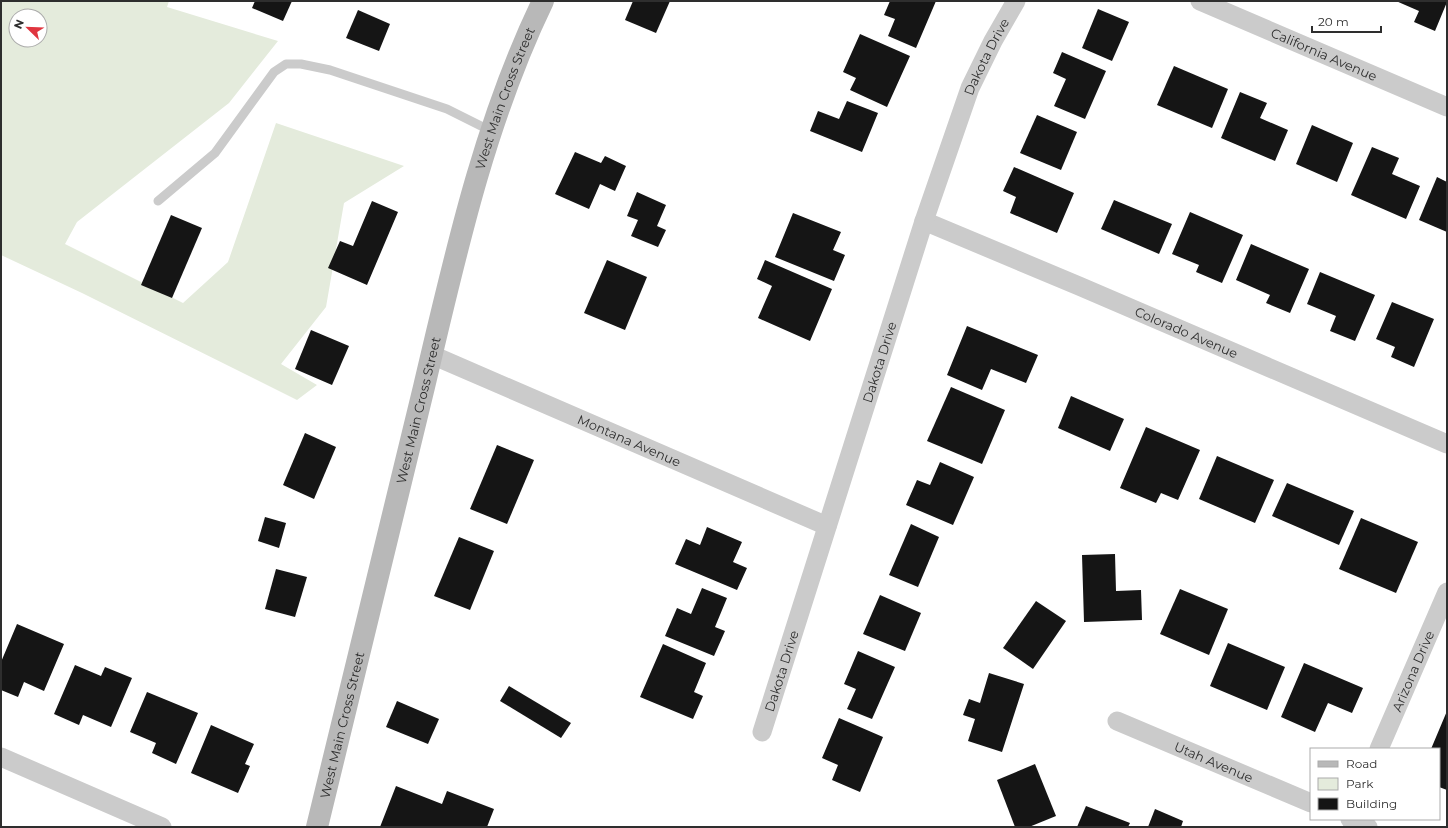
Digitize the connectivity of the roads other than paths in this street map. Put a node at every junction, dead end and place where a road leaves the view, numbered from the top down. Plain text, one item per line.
1 (543, 1) edge
2 (1016, 1) edge
3 (1200, 1) edge
4 (1447, 107) edge
5 (491, 131) junction
6 (158, 201) dead end
7 (924, 221) junction
8 (432, 355) junction
9 (1447, 444) edge
10 (827, 526) junction
11 (1447, 592) edge
12 (1117, 721) dead end
13 (762, 732) dead end
14 (1379, 748) edge
15 (1, 757) edge
16 (1310, 803) edge
17 (1351, 820) edge
18 (162, 827) edge
19 (317, 827) edge
20 (1368, 827) edge

1 - 5 main road, West Main Cross Street
2 - 7 street, Dakota Drive
3 - 4 street, California Avenue
5 - 6 lane
5 - 8 main road, West Main Cross Street
7 - 9 street, Colorado Avenue
7 - 10 street, Dakota Drive
8 - 10 street, Montana Avenue
8 - 19 main road, West Main Cross Street
10 - 13 street, Dakota Drive
11 - 14 street, Arizona Drive
12 - 16 street, Utah Avenue
15 - 18 street
17 - 20 street

